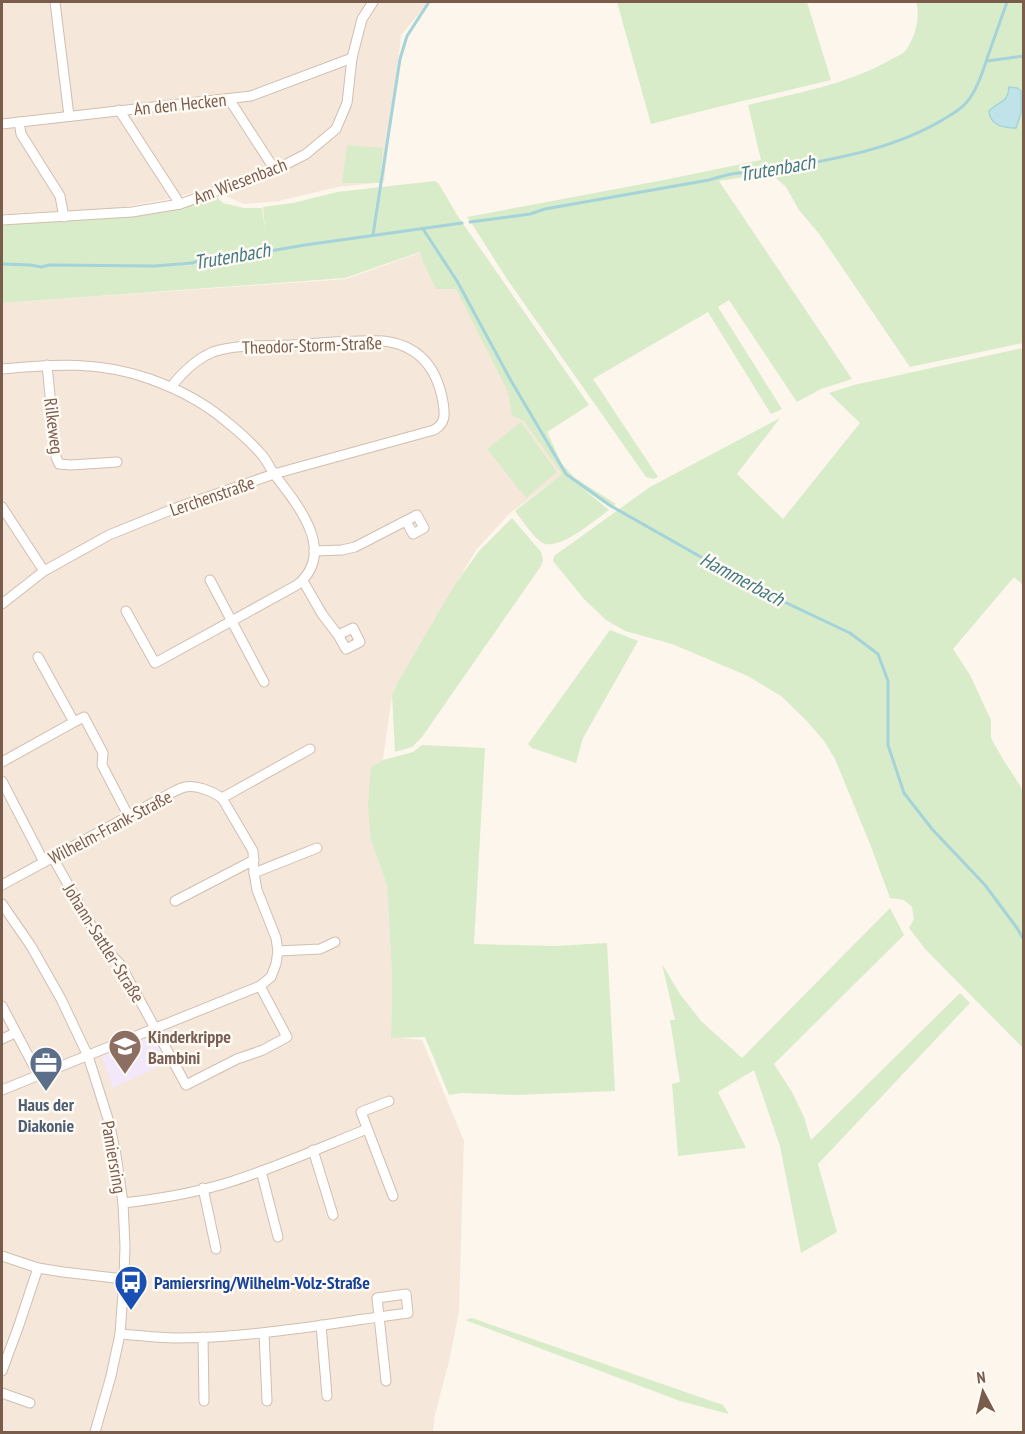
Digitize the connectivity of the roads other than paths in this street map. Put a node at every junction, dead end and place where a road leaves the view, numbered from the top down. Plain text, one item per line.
1 (55, 2) edge
2 (373, 2) edge
3 (352, 58) junction
4 (229, 99) junction
5 (119, 110) junction
6 (69, 116) junction
7 (19, 122) junction
8 (2, 124) edge
9 (275, 170) junction
10 (180, 204) junction
11 (64, 217) junction
12 (2, 220) edge
13 (47, 365) junction
14 (2, 369) edge
15 (171, 387) junction
16 (440, 426) joint
17 (117, 462) dead end
18 (274, 474) junction
19 (2, 507) edge
20 (406, 521) dead end
21 (314, 551) junction
22 (44, 570) junction
23 (210, 580) dead end
24 (303, 580) junction
25 (2, 604) edge
26 (126, 611) dead end
27 (232, 621) junction
28 (339, 635) dead end
29 (38, 657) dead end
30 (264, 682) dead end
31 (74, 722) junction
32 (310, 749) dead end
33 (2, 762) edge
34 (2, 781) edge
35 (222, 798) junction
36 (128, 815) junction
37 (317, 848) dead end
38 (49, 860) junction
39 (254, 860) junction
40 (254, 873) junction
41 (2, 885) edge
42 (175, 901) dead end
43 (2, 904) edge
44 (335, 942) dead end
45 (278, 951) junction
46 (260, 986) junction
47 (2, 1006) edge
48 (155, 1028) junction
49 (15, 1033) junction
50 (2, 1040) edge
51 (88, 1056) junction
52 (39, 1076) junction
53 (2, 1090) edge
54 (389, 1101) dead end
55 (367, 1129) junction
56 (312, 1150) junction
57 (261, 1171) junction
58 (203, 1188) junction
59 (393, 1196) dead end
60 (123, 1203) junction
61 (333, 1215) dead end
62 (278, 1237) dead end
63 (216, 1250) dead end
64 (2, 1256) edge
65 (38, 1268) junction
66 (124, 1279) junction
67 (379, 1317) junction
68 (321, 1325) junction
69 (264, 1332) junction
70 (120, 1334) junction
71 (203, 1337) junction
72 (2, 1371) edge
73 (386, 1381) dead end
74 (2, 1394) edge
75 (327, 1396) dead end
76 (204, 1401) dead end
77 (267, 1401) dead end
78 (30, 1403) dead end
79 (94, 1432) edge

1 - 6 street
2 - 3 street, Am Wiesenbach
3 - 4 street, An den Hecken
3 - 9 street, Am Wiesenbach
4 - 5 street, An den Hecken
4 - 9 street
5 - 6 street, An den Hecken
5 - 10 street
6 - 7 street, An den Hecken
7 - 8 street, An den Hecken
7 - 11 street
9 - 10 street, Am Wiesenbach
10 - 11 street, Am Wiesenbach
11 - 12 street, Am Wiesenbach
13 - 14 street
13 - 15 street
13 - 17 street, Rilkeweg
15 - 16 street, Theodor-Storm-Straße
15 - 18 street
16 - 18 street, Lerchenstraße
18 - 21 street
18 - 22 street, Lerchenstraße
19 - 22 street
20 - 21 street
21 - 24 street
22 - 25 street, Lerchenstraße
23 - 27 street
24 - 27 street
24 - 28 street
26 - 27 street
27 - 30 street
29 - 31 street
31 - 33 street
31 - 36 street
32 - 35 street
34 - 38 street, Johann-Sattler-Straße
35 - 36 street, Wilhelm-Frank-Straße
35 - 39 street
36 - 38 street, Wilhelm-Frank-Straße
37 - 40 street
38 - 41 street, Wilhelm-Frank-Straße
38 - 48 street, Johann-Sattler-Straße
39 - 40 street
39 - 42 street
40 - 45 street
43 - 51 street, Pamiersring
44 - 45 street
45 - 46 street
46 - 48 street
46 - 48 street, Johann-Sattler-Straße
47 - 49 street
48 - 51 street
49 - 50 street
49 - 52 street
51 - 52 street
51 - 60 street, Pamiersring
52 - 53 street
54 - 55 street
55 - 56 street
55 - 59 street
56 - 57 street
56 - 61 street
57 - 58 street
57 - 62 street
58 - 60 street
58 - 63 street
60 - 66 street, Pamiersring
64 - 65 street
65 - 66 street
65 - 72 street
66 - 70 street, Pamiersring
67 - 67 street
67 - 68 street
67 - 73 street
68 - 69 street
68 - 75 street
69 - 71 street
69 - 77 street
70 - 71 street
70 - 79 street, Pamiersring
71 - 76 street
74 - 78 street

